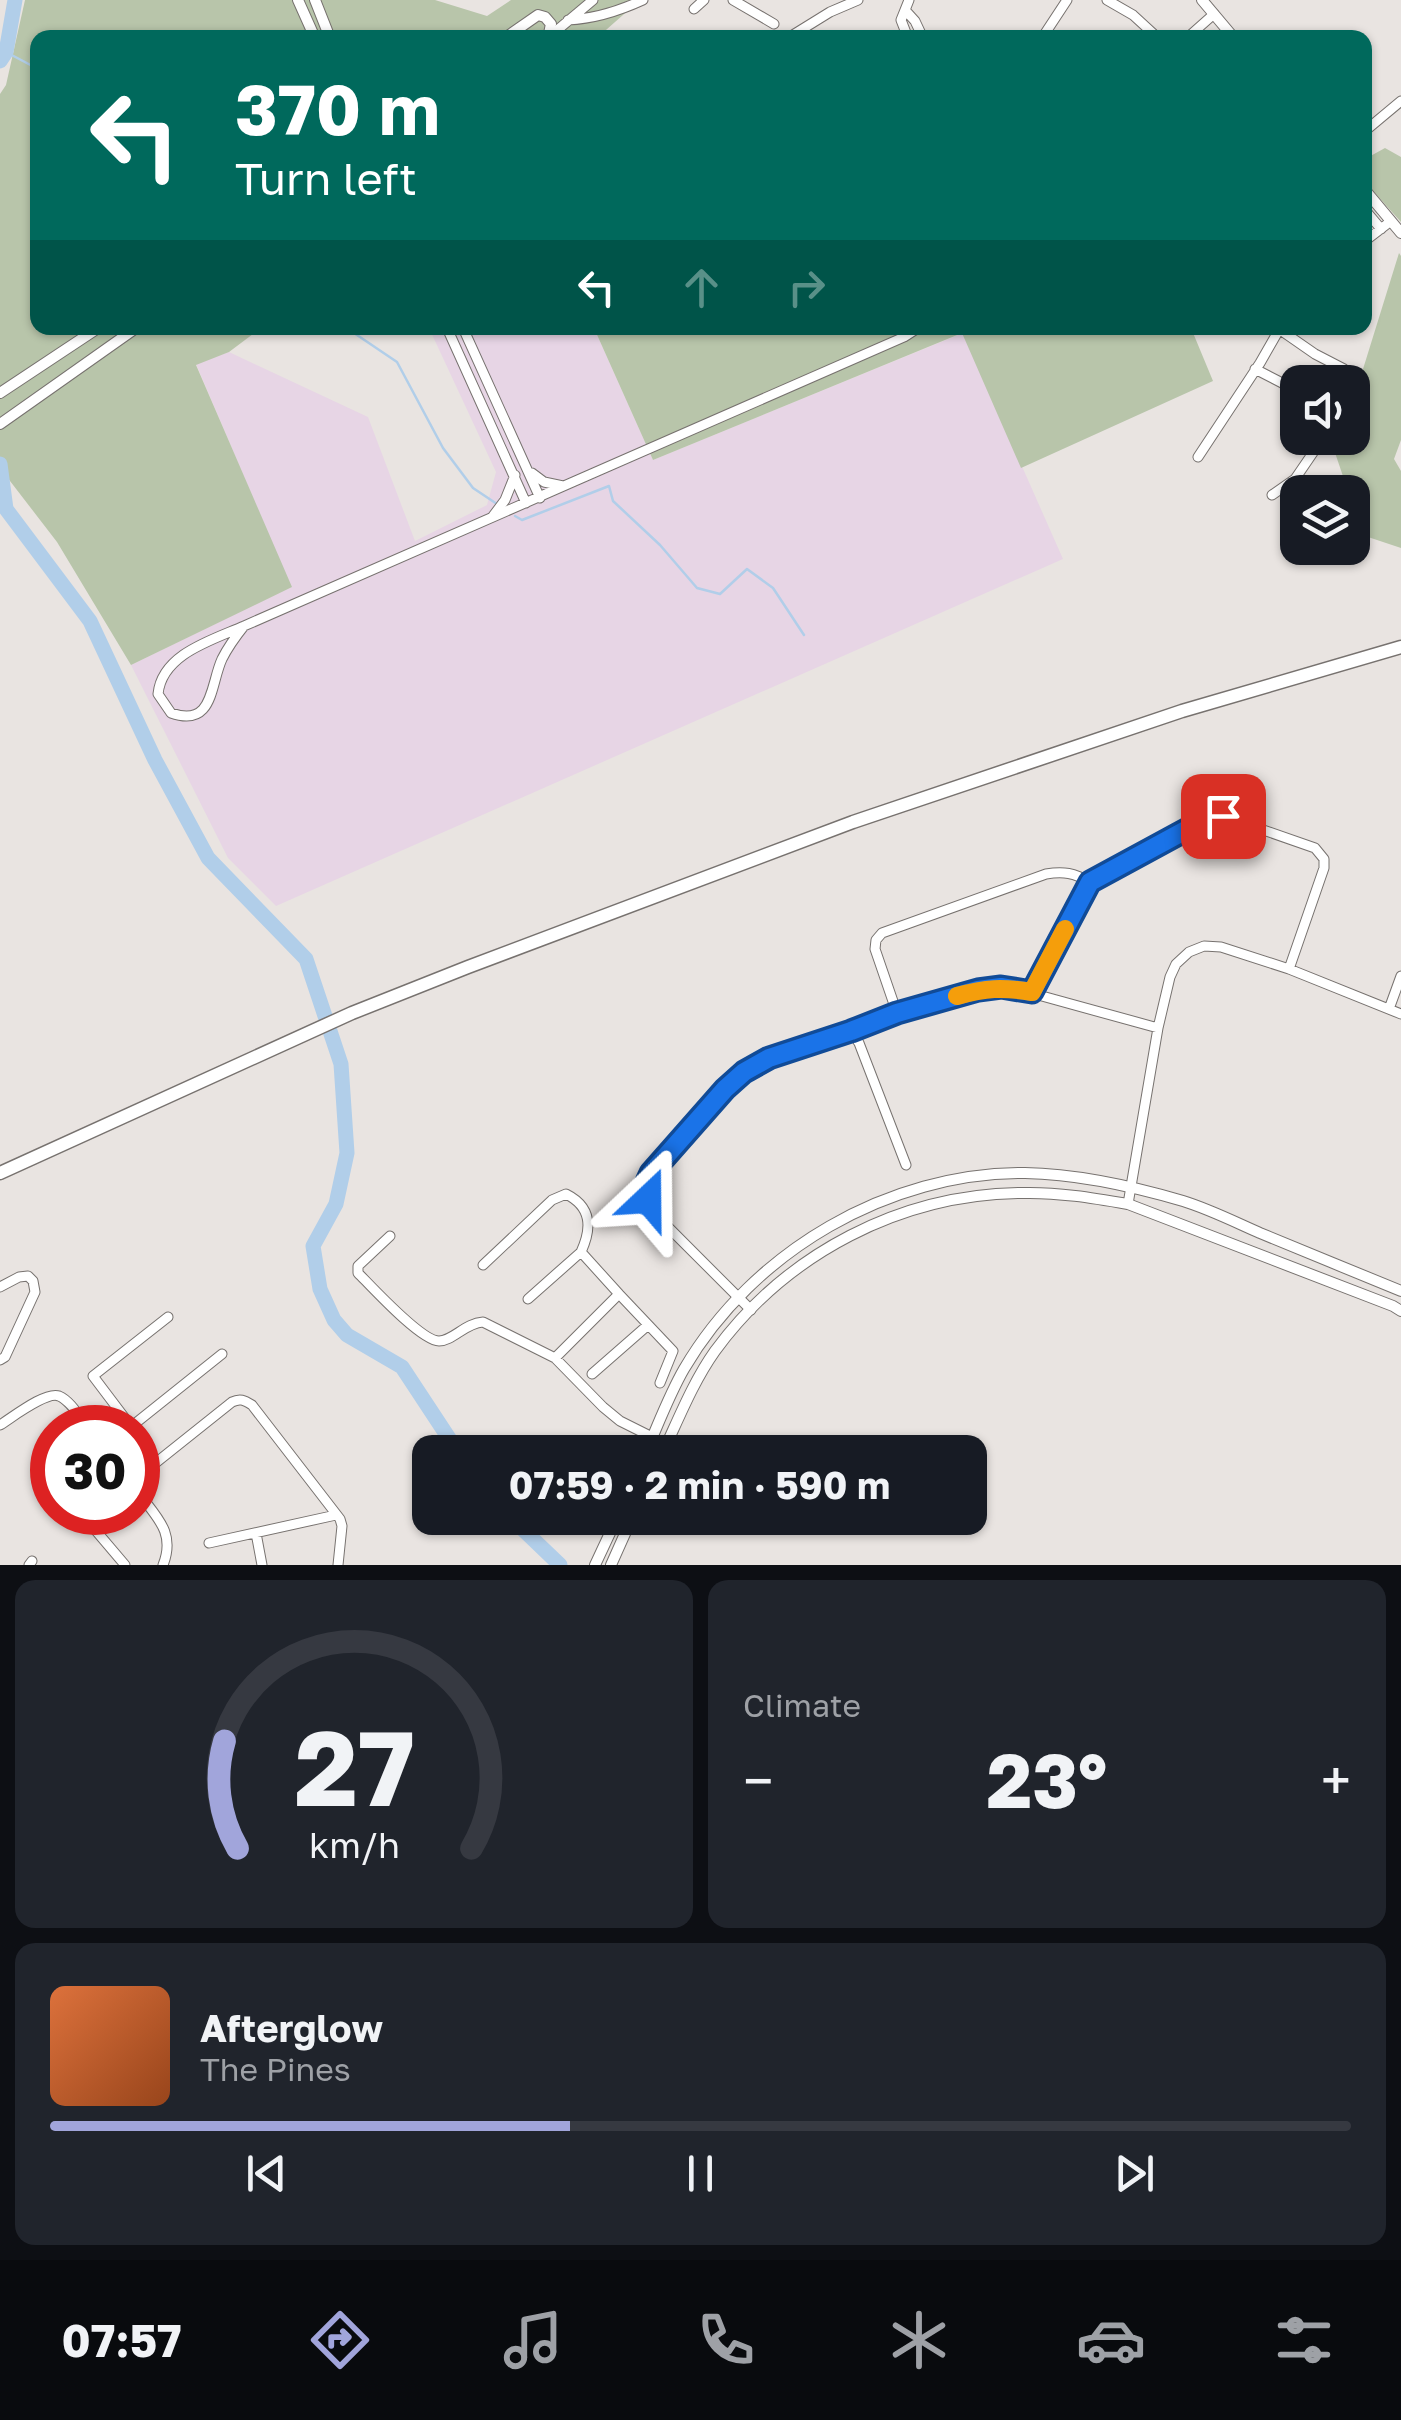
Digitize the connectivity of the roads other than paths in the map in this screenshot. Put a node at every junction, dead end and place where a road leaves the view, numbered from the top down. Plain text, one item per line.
1 (298, 0) edge
2 (314, 0) edge
3 (594, 0) edge
4 (643, 0) edge
5 (704, 0) edge
6 (733, 0) edge
7 (858, 0) edge
8 (1066, 0) edge
9 (1107, 0) edge
10 (1202, 0) edge
11 (629, 3) edge
12 (907, 5) edge
13 (694, 9) dead end
14 (1214, 14) junction
15 (568, 20) junction
16 (774, 24) dead end
17 (311, 30) edge
18 (327, 30) edge
19 (516, 30) edge
20 (550, 30) edge
21 (557, 30) edge
22 (801, 30) edge
23 (905, 30) edge
24 (919, 30) edge
25 (1047, 30) edge
26 (1149, 30) edge
27 (1196, 30) edge
28 (1227, 30) edge
29 (1401, 101) edge
30 (1372, 124) edge
31 (1372, 198) edge
32 (1372, 218) edge
33 (1391, 221) junction
34 (1381, 229) junction
35 (1401, 233) edge
36 (1372, 236) edge
37 (87, 335) edge
38 (126, 335) edge
39 (450, 335) edge
40 (466, 335) edge
41 (907, 335) edge
42 (1276, 335) edge
43 (1289, 335) edge
44 (1337, 365) edge
45 (1256, 369) junction
46 (1280, 382) edge
47 (0, 393) edge
48 (2, 423) edge
49 (1311, 455) edge
50 (1198, 457) dead end
51 (527, 468) junction
52 (514, 475) junction
53 (565, 487) junction
54 (1272, 496) dead end
55 (540, 498) junction
56 (526, 504) junction
57 (491, 518) junction
58 (244, 626) junction
59 (1401, 647) edge
60 (1090, 882) junction
61 (1289, 969) junction
62 (1401, 976) edge
63 (1032, 992) junction
64 (1389, 1009) junction
65 (897, 1013) junction
66 (1401, 1014) edge
67 (1158, 1028) junction
68 (851, 1031) junction
69 (906, 1165) dead end
70 (0, 1173) edge
71 (1132, 1187) junction
72 (1128, 1204) junction
73 (390, 1236) dead end
74 (580, 1252) junction
75 (483, 1265) dead end
76 (0, 1287) edge
77 (1401, 1292) edge
78 (619, 1294) junction
79 (739, 1298) junction
80 (528, 1299) dead end
81 (751, 1310) junction
82 (1401, 1312) edge
83 (168, 1318) dead end
84 (648, 1324) junction
85 (222, 1354) dead end
86 (555, 1358) junction
87 (0, 1360) edge
88 (592, 1374) dead end
89 (660, 1383) dead end
90 (32, 1405) edge
91 (70, 1405) edge
92 (112, 1405) edge
93 (158, 1405) edge
94 (30, 1406) edge
95 (0, 1425) edge
96 (648, 1435) edge
97 (653, 1435) edge
98 (670, 1435) edge
99 (160, 1459) edge
100 (336, 1515) junction
101 (160, 1523) edge
102 (256, 1533) junction
103 (100, 1535) edge
104 (609, 1535) edge
105 (624, 1535) edge
106 (209, 1543) dead end
107 (125, 1565) edge
108 (163, 1565) edge
109 (262, 1565) edge
110 (338, 1565) edge
111 (596, 1565) edge
112 (611, 1565) edge

1 - 17 street
2 - 18 street
3 - 15 street
4 - 11 street
5 - 13 street
6 - 16 street
7 - 22 street
8 - 25 street
9 - 26 street
10 - 14 street
11 - 15 street
12 - 23 street
12 - 24 street
14 - 27 street
14 - 28 street
15 - 21 street
19 - 20 street
29 - 30 street
31 - 33 street
32 - 34 street
33 - 34 street
33 - 35 street
34 - 36 street
37 - 47 street
38 - 48 street
39 - 52 street
40 - 51 street
41 - 53 street
42 - 45 street
43 - 44 street
45 - 46 street
45 - 50 street
49 - 54 street
51 - 53 street
51 - 55 street
52 - 56 street
52 - 57 street
53 - 55 street
55 - 56 street
56 - 57 street
57 - 58 street
58 - 58 street
59 - 70 main road
60 - 61 street
60 - 63 street
60 - 65 street
61 - 64 street
61 - 67 street
62 - 64 street
63 - 65 street
63 - 67 street
64 - 66 street
65 - 68 street
67 - 71 street
68 - 69 street
68 - 79 street
71 - 72 street
71 - 77 street
71 - 79 street
72 - 81 street
72 - 82 street
73 - 86 street
74 - 75 street
74 - 78 street
74 - 80 street
76 - 87 street
78 - 84 street
78 - 86 street
79 - 81 street
79 - 97 street
81 - 98 street
83 - 92 street
84 - 88 street
84 - 89 street
85 - 93 street
86 - 96 street
90 - 91 street
94 - 95 street
99 - 100 street
100 - 102 street
100 - 110 street
101 - 108 street
102 - 106 street
102 - 109 street
103 - 107 street
104 - 111 street
105 - 112 street

